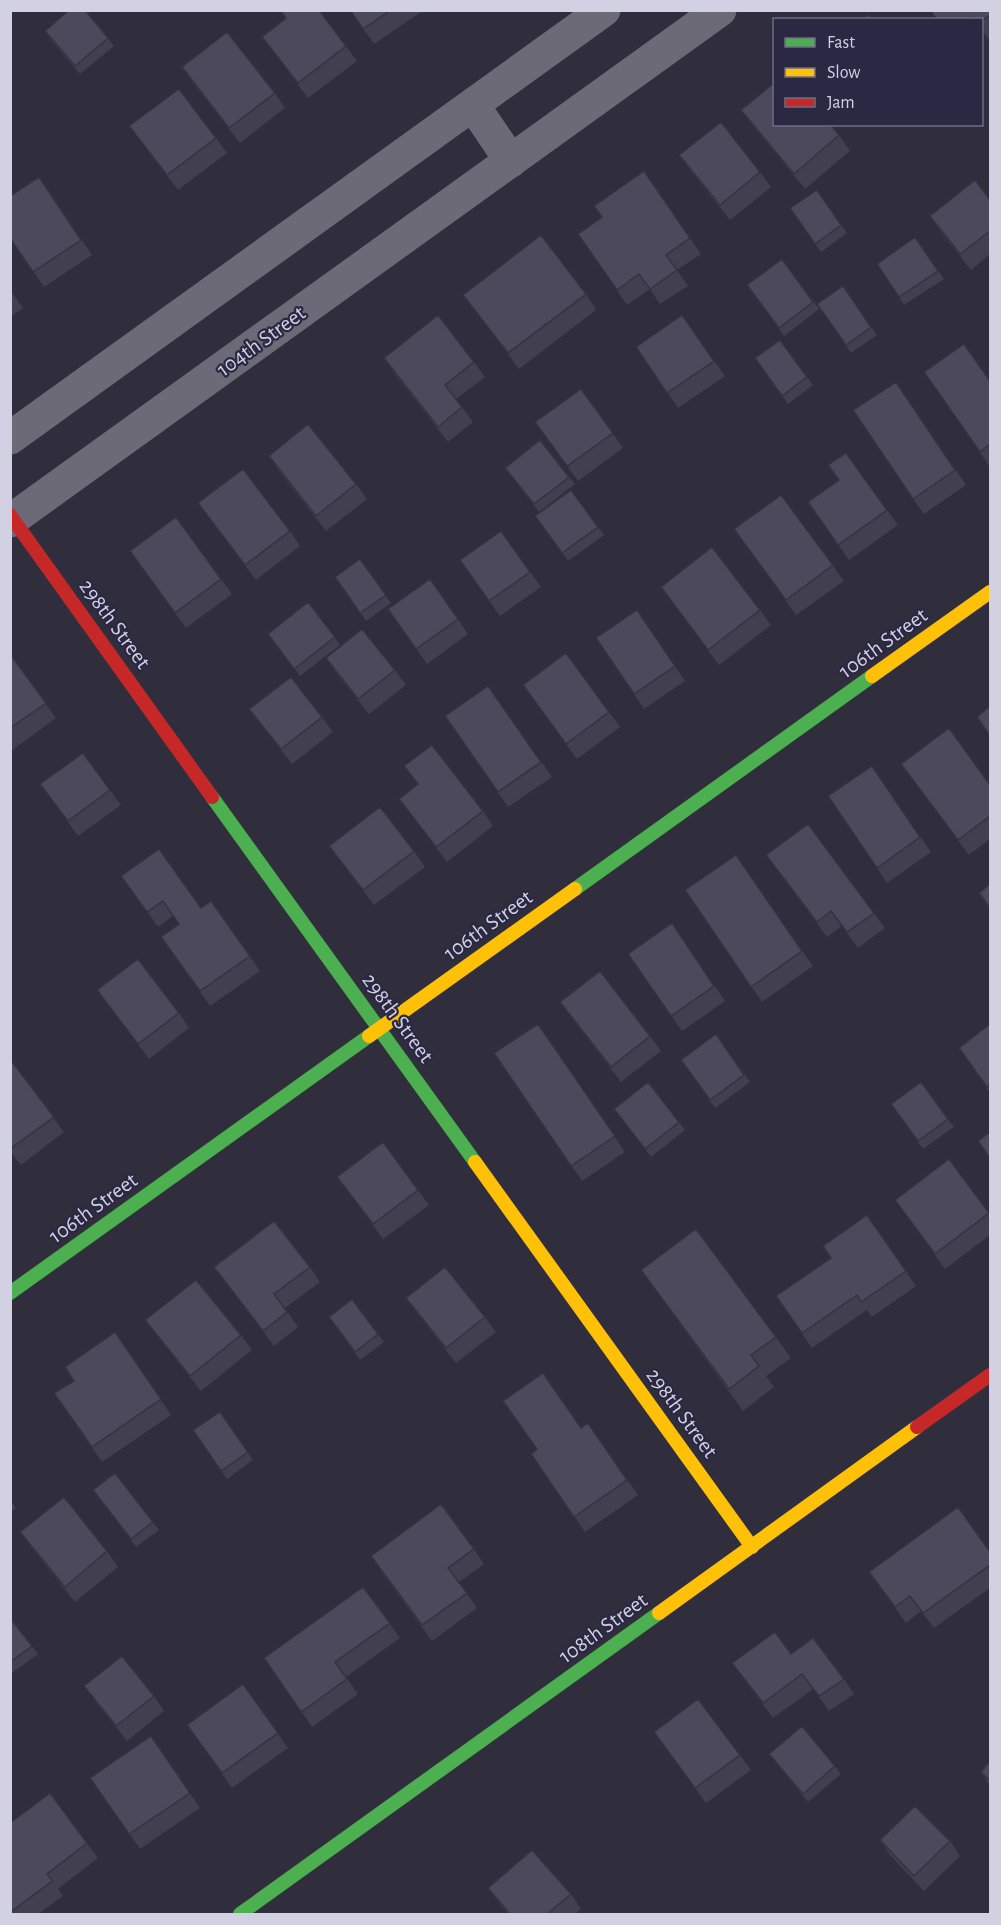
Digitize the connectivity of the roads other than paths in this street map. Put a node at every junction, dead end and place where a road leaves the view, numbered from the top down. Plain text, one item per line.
1 (604, 10) edge
2 (720, 10) edge
3 (473, 105) junction
4 (511, 161) junction
5 (10, 438) edge
6 (12, 518) edge
7 (990, 592) edge
8 (380, 1028) junction
9 (10, 1293) edge
10 (990, 1375) edge
11 (752, 1547) junction
12 (240, 1914) edge

1 - 3 street
2 - 4 street, 104th Street
3 - 4 street
3 - 5 street
4 - 6 street, 104th Street
6 - 8 street, 298th Street
7 - 8 street, 106th Street
8 - 9 street, 106th Street
8 - 11 street, 298th Street
10 - 11 street, 108th Street
11 - 12 street, 108th Street

